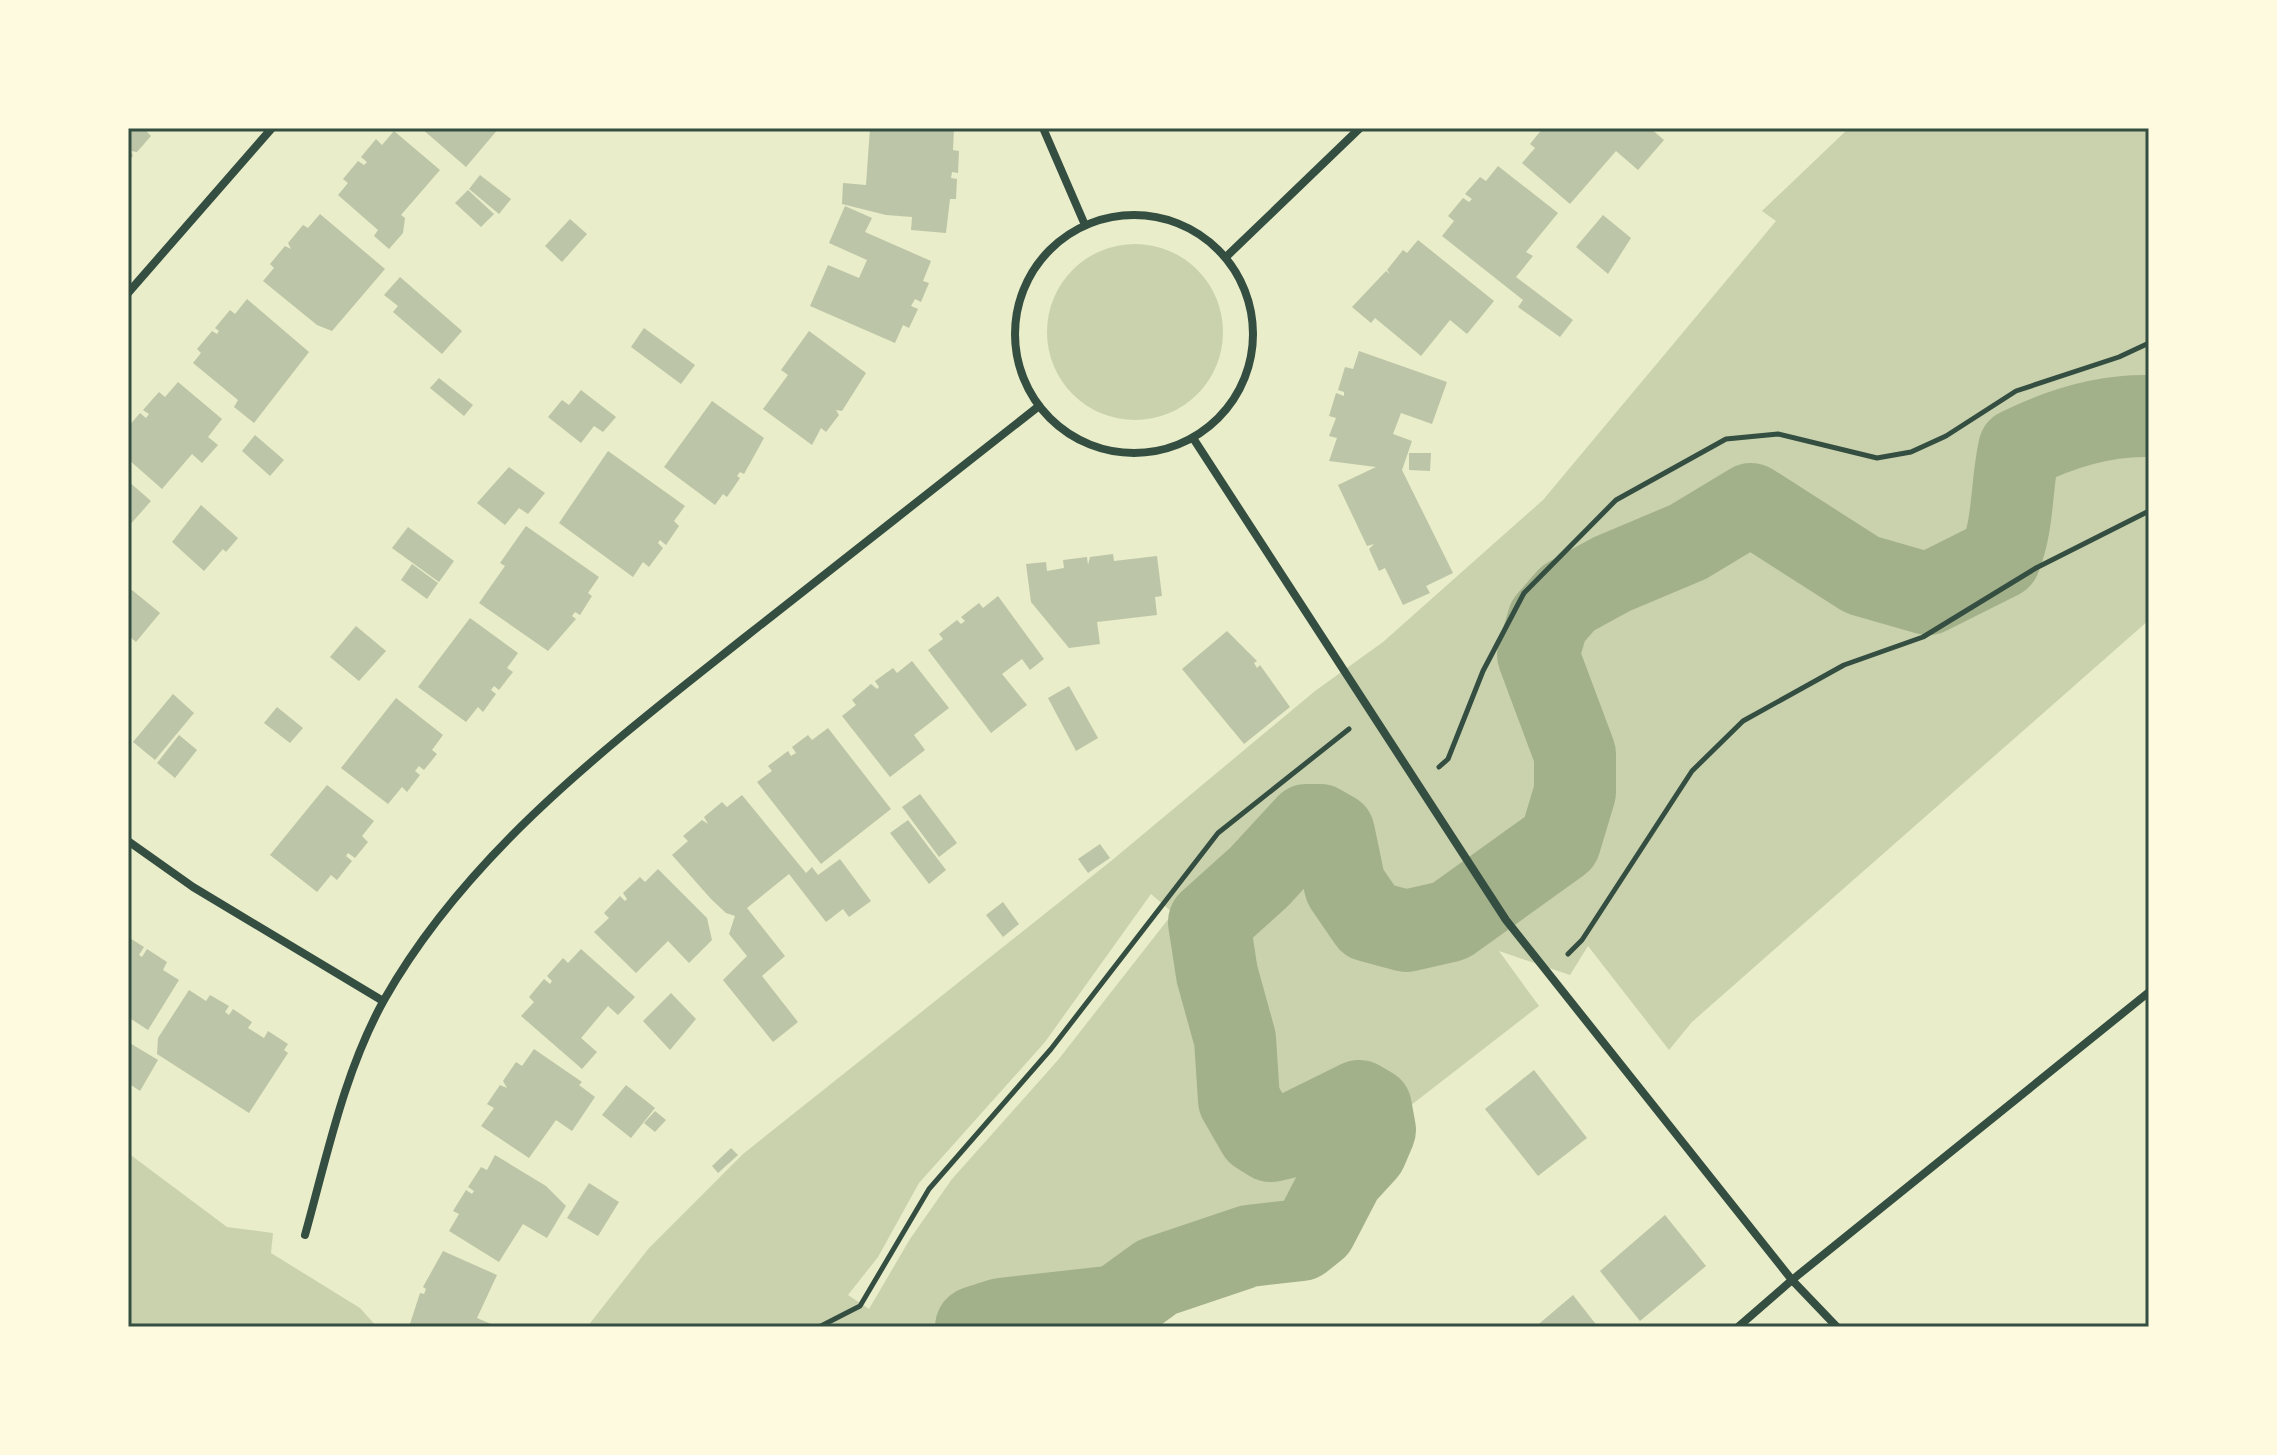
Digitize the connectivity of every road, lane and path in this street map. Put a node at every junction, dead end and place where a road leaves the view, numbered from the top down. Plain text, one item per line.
1 (272, 128) edge
2 (1043, 128) edge
3 (1360, 128) edge
4 (1085, 225) junction
5 (1226, 257) junction
6 (128, 293) edge
7 (2149, 343) edge
8 (1039, 406) junction
9 (1193, 438) junction
10 (2149, 511) edge
11 (1372, 712) junction
12 (1421, 785) junction
13 (128, 841) edge
14 (1548, 976) junction
15 (2149, 992) edge
16 (383, 1001) junction
17 (305, 1235) dead end
18 (1792, 1280) junction
19 (819, 1327) edge
20 (1738, 1327) edge
21 (1837, 1327) edge

1 - 6 street
2 - 4 street
3 - 5 street
4 - 5 street
4 - 8 street
5 - 9 street
7 - 12 path
8 - 9 street
8 - 16 street
9 - 11 street
10 - 14 path
11 - 12 street
11 - 19 path
12 - 14 street
13 - 16 street
14 - 18 street
15 - 18 street
16 - 17 street
18 - 20 street
18 - 21 street

